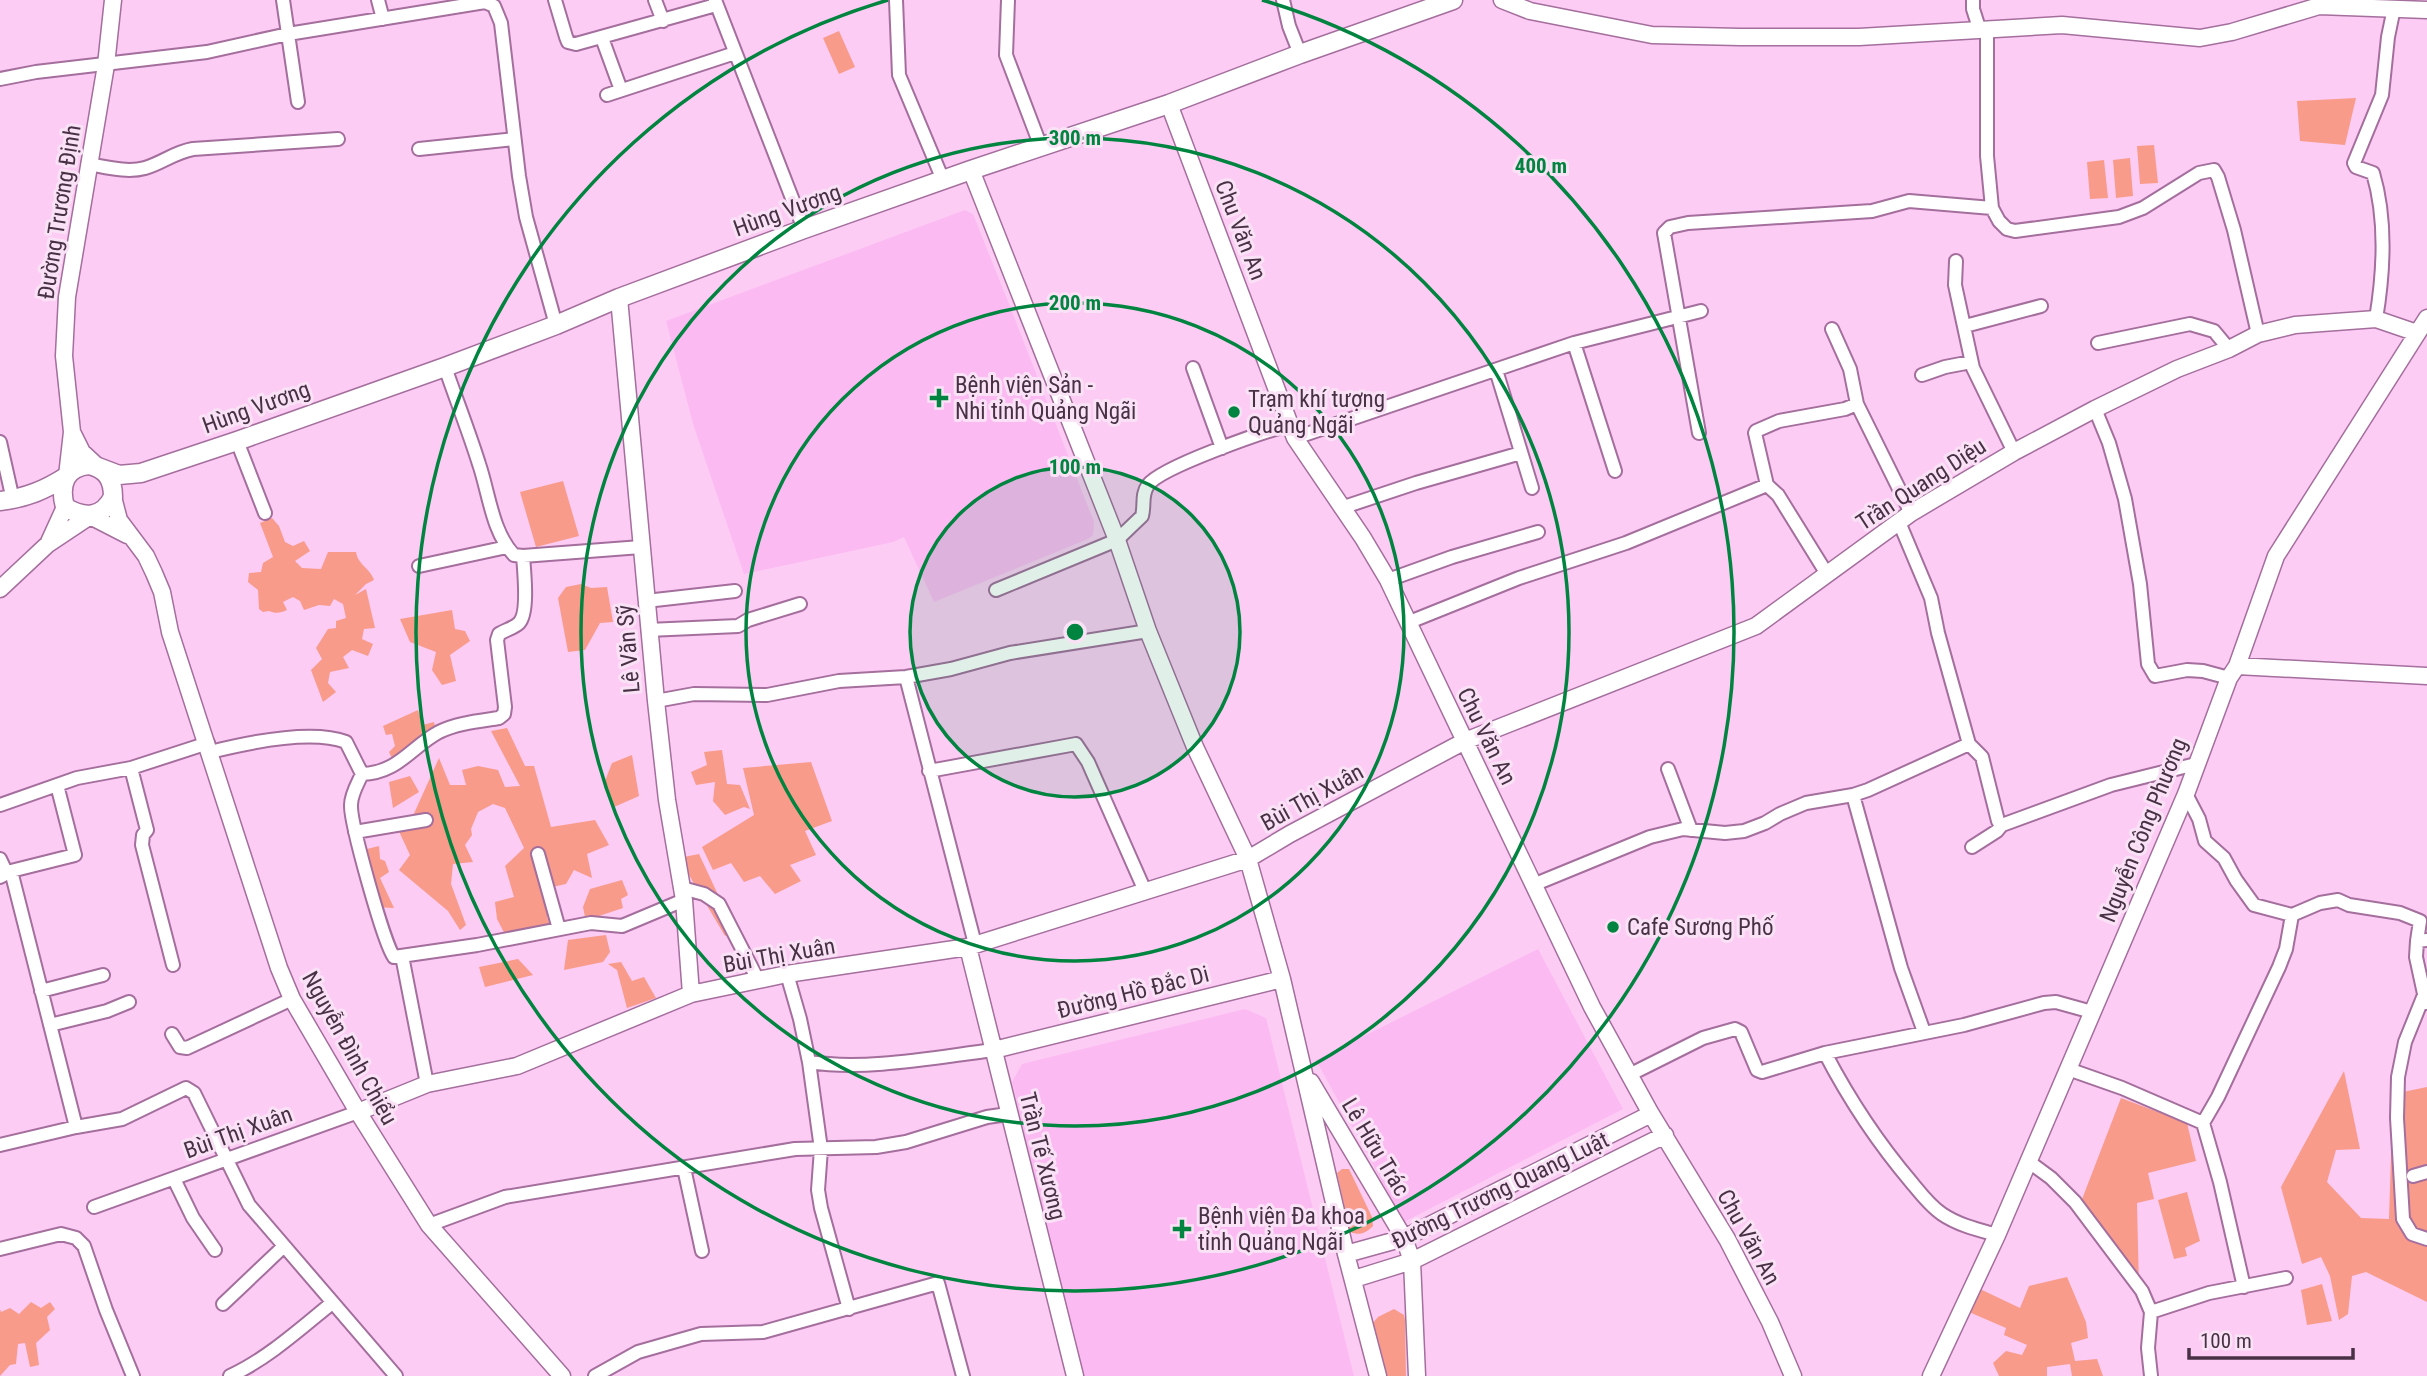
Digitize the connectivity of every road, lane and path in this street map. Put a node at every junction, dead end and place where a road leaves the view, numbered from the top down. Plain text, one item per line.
1 (113, 0) edge
2 (283, 0) edge
3 (379, 0) edge
4 (555, 0) edge
5 (655, 0) edge
6 (896, 0) edge
7 (1008, 0) edge
8 (1283, 0) edge
9 (1452, 0) edge
10 (1502, 0) edge
11 (1973, 0) edge
12 (715, 2) edge
13 (2422, 7) edge
14 (2394, 8) junction
15 (383, 19) junction
16 (663, 21) junction
17 (1983, 31) junction
18 (288, 34) junction
19 (602, 38) junction
20 (735, 53) junction
21 (1300, 54) junction
22 (106, 65) junction
23 (0, 79) edge
24 (621, 90) junction
25 (607, 95) dead end
26 (298, 102) dead end
27 (1169, 104) junction
28 (338, 139) dead end
29 (514, 139) junction
30 (1041, 147) junction
31 (419, 149) dead end
32 (89, 164) junction
33 (971, 170) junction
34 (943, 180) junction
35 (1992, 208) junction
36 (804, 229) junction
37 (1956, 261) dead end
38 (619, 298) junction
39 (2040, 306) dead end
40 (1701, 311) dead end
41 (1679, 315) junction
42 (2427, 318) edge
43 (2376, 319) junction
44 (556, 325) junction
45 (1965, 326) junction
46 (1832, 329) dead end
47 (2417, 333) junction
48 (2258, 334) junction
49 (1574, 343) junction
50 (2098, 343) dead end
51 (2229, 349) junction
52 (1971, 362) junction
53 (445, 367) junction
54 (1193, 368) dead end
55 (1496, 370) junction
56 (1922, 375) dead end
57 (1857, 404) junction
58 (2095, 409) junction
59 (1292, 431) junction
60 (72, 432) junction
61 (1699, 433) dead end
62 (237, 441) junction
63 (0, 442) edge
64 (1222, 448) junction
65 (2014, 452) junction
66 (1521, 453) junction
67 (98, 467) junction
68 (1615, 471) dead end
69 (141, 473) junction
70 (66, 476) junction
71 (1767, 485) junction
72 (1532, 488) dead end
73 (113, 497) junction
74 (11, 500) edge
75 (65, 507) junction
76 (1341, 508) junction
77 (265, 513) dead end
78 (90, 516) junction
79 (1905, 518) junction
80 (1538, 532) dead end
81 (131, 537) junction
82 (1118, 540) junction
83 (48, 544) junction
84 (507, 547) junction
85 (641, 547) junction
86 (523, 555) junction
87 (419, 566) dead end
88 (1827, 574) junction
89 (1388, 580) junction
90 (0, 589) edge
91 (996, 590) dead end
92 (735, 591) dead end
93 (646, 601) junction
94 (800, 604) dead end
95 (1407, 623) junction
96 (648, 630) junction
97 (1148, 631) junction
98 (2233, 672) junction
99 (2427, 676) edge
100 (906, 677) junction
101 (656, 701) junction
102 (1465, 741) junction
103 (1969, 744) junction
104 (209, 748) junction
105 (2196, 764) junction
106 (131, 768) junction
107 (1668, 769) dead end
108 (929, 771) junction
109 (362, 774) junction
110 (57, 785) junction
111 (2186, 794) junction
112 (1853, 795) junction
113 (0, 805) edge
114 (426, 820) dead end
115 (2002, 825) junction
116 (1691, 830) junction
117 (355, 832) junction
118 (1972, 848) dead end
119 (538, 854) dead end
120 (0, 859) edge
121 (1248, 859) junction
122 (6, 874) edge
123 (1533, 885) junction
124 (1145, 891) junction
125 (683, 894) junction
126 (2292, 915) junction
127 (2423, 917) edge
128 (559, 929) junction
129 (2422, 940) edge
130 (972, 945) junction
131 (402, 956) junction
132 (173, 965) dead end
133 (787, 974) junction
134 (103, 975) dead end
135 (1282, 979) junction
136 (758, 980) junction
137 (41, 991) junction
138 (691, 995) junction
139 (292, 999) junction
140 (2426, 1001) edge
141 (128, 1002) dead end
142 (2092, 1012) junction
143 (50, 1025) junction
144 (1924, 1032) junction
145 (172, 1034) dead end
146 (994, 1050) junction
147 (1825, 1053) junction
148 (809, 1062) junction
149 (1303, 1068) junction
150 (2068, 1069) junction
151 (1629, 1075) junction
152 (427, 1084) junction
153 (358, 1112) junction
154 (1008, 1114) junction
155 (1651, 1114) junction
156 (2203, 1123) junction
157 (76, 1127) junction
158 (1665, 1135) junction
159 (0, 1145) edge
160 (821, 1149) junction
161 (226, 1160) junction
162 (2028, 1161) junction
163 (684, 1168) junction
164 (2427, 1172) edge
165 (2413, 1176) dead end
166 (174, 1179) junction
167 (94, 1207) dead end
168 (429, 1225) junction
169 (1997, 1235) junction
170 (1404, 1238) junction
171 (2427, 1240) edge
172 (283, 1247) junction
173 (0, 1249) edge
174 (215, 1250) dead end
175 (702, 1251) dead end
176 (1346, 1255) junction
177 (1412, 1261) junction
178 (2286, 1278) dead end
179 (1353, 1279) junction
180 (2244, 1287) junction
181 (332, 1303) junction
182 (223, 1304) dead end
183 (849, 1310) junction
184 (2151, 1312) junction
185 (133, 1376) edge
186 (230, 1376) edge
187 (396, 1376) edge
188 (562, 1376) edge
189 (595, 1376) edge
190 (963, 1376) edge
191 (1075, 1376) edge
192 (1378, 1376) edge
193 (1417, 1376) edge
194 (1793, 1376) edge
195 (1931, 1376) edge
196 (2151, 1376) edge

1 - 22 street, Đường Trương Định
2 - 18 street
3 - 15 street
4 - 19 street
5 - 16 street
6 - 34 street
7 - 30 street
8 - 21 street
9 - 21 main road, Hùng Vương
10 - 17 street
11 - 17 street
12 - 16 street
12 - 20 street
13 - 14 street
14 - 17 street
14 - 43 street
15 - 18 street
15 - 29 street
16 - 19 street
17 - 35 street
18 - 22 street
18 - 26 street
19 - 24 street
20 - 24 street
20 - 36 street
21 - 27 main road, Hùng Vương
22 - 23 street
22 - 32 street, Đường Trương Định
24 - 25 street
27 - 30 main road, Hùng Vương
27 - 59 street, Chu Văn An
28 - 32 street
29 - 31 street
29 - 44 street
30 - 33 main road, Hùng Vương
32 - 60 street, Đường Trương Định
33 - 34 main road, Hùng Vương
33 - 82 street, Lê Hữu Trác
34 - 36 main road, Hùng Vương
35 - 41 street
35 - 48 street
36 - 38 main road, Hùng Vương
37 - 45 street
38 - 44 main road, Hùng Vương
38 - 85 street, Lê Văn Sỹ
39 - 45 street
40 - 41 street
41 - 49 street
41 - 61 street
42 - 47 street, Nguyễn Công Phương
43 - 47 street, Trần Quang Diệu
43 - 48 street, Trần Quang Diệu
44 - 53 main road, Hùng Vương
45 - 52 street
46 - 57 street
47 - 98 street, Nguyễn Công Phương
48 - 51 street, Trần Quang Diệu
49 - 55 street
49 - 68 street
50 - 51 street
51 - 58 street, Trần Quang Diệu
52 - 56 street
52 - 65 street
53 - 62 main road, Hùng Vương
53 - 84 street
54 - 64 street
55 - 59 street
55 - 66 street
57 - 71 street
57 - 79 street
58 - 65 street, Trần Quang Diệu
58 - 98 street
59 - 64 street
59 - 76 street, Chu Văn An
60 - 67 street, Đường Trương Định
60 - 70 street, Đường Trương Định
62 - 69 main road, Hùng Vương
62 - 77 street
63 - 74 street
64 - 82 street
65 - 79 street, Trần Quang Diệu
66 - 72 street
66 - 76 street
67 - 69 main road
67 - 70 main road
67 - 73 main road
69 - 73 main road
70 - 74 main road
70 - 75 main road
71 - 88 street
71 - 95 street
73 - 78 main road
73 - 81 street, Nguyễn Đình Chiểu
74 - 75 main road
75 - 78 main road
75 - 83 street
76 - 89 street, Chu Văn An
78 - 81 street
78 - 83 street
79 - 88 street, Trần Quang Diệu
79 - 103 street
80 - 89 street
81 - 104 street, Nguyễn Đình Chiểu
82 - 91 street
82 - 97 street, Lê Hữu Trác
83 - 90 street
84 - 86 street
84 - 87 street
85 - 86 street
85 - 93 street, Lê Văn Sỹ
86 - 109 street
88 - 102 street, Trần Quang Diệu
89 - 95 street, Chu Văn An
92 - 93 street
93 - 96 street, Lê Văn Sỹ
94 - 96 street
95 - 102 street, Chu Văn An
96 - 101 street, Lê Văn Sỹ
97 - 100 street
97 - 121 street, Lê Hữu Trác
98 - 99 street
98 - 105 street, Nguyễn Công Phương
100 - 101 street
100 - 108 street
101 - 125 street, Lê Văn Sỹ
102 - 121 street, Bùi Thị Xuân
102 - 123 street, Chu Văn An
103 - 112 street
103 - 115 street
104 - 106 street
104 - 109 street
104 - 139 street, Nguyễn Đình Chiểu
105 - 111 street, Nguyễn Công Phương
105 - 115 street
106 - 110 street
106 - 132 street
107 - 116 street
108 - 124 street
108 - 130 street
109 - 117 street
110 - 113 street
110 - 122 street
111 - 126 street
111 - 142 street, Nguyễn Công Phương
112 - 116 street
112 - 144 street
114 - 117 street
115 - 118 street
116 - 123 street
117 - 131 street
119 - 128 street
120 - 122 street
121 - 124 street, Bùi Thị Xuân
121 - 135 street, Lê Hữu Trác
122 - 137 street
123 - 151 street, Chu Văn An
124 - 130 street, Bùi Thị Xuân
125 - 128 street
125 - 136 street
125 - 138 street, Lê Văn Sỹ
126 - 127 street
126 - 156 street
127 - 129 street
128 - 131 street
129 - 140 street
130 - 133 street, Bùi Thị Xuân
130 - 146 street, Trần Tế Xương
131 - 152 street
133 - 136 street, Bùi Thị Xuân
133 - 148 street
134 - 137 street
135 - 146 street, Đường Hồ Đắc Di
135 - 149 street, Lê Hữu Trác
136 - 138 street, Bùi Thị Xuân
137 - 143 street
138 - 152 street, Bùi Thị Xuân
139 - 145 street
139 - 153 street, Nguyễn Đình Chiểu
140 - 171 street
141 - 143 street
142 - 144 street
142 - 150 street, Nguyễn Công Phương
143 - 157 street
144 - 147 street
146 - 148 street
146 - 154 street, Trần Tế Xương
147 - 151 street
147 - 169 street
148 - 160 street
149 - 170 street, Lê Hữu Trác
149 - 176 street, Lê Hữu Trác
150 - 156 street
150 - 162 street, Nguyễn Công Phương
151 - 155 street, Chu Văn An
152 - 153 street, Bùi Thị Xuân
153 - 161 street, Bùi Thị Xuân
153 - 168 street, Nguyễn Đình Chiểu
154 - 160 street
154 - 191 street, Trần Tế Xương
155 - 158 street, Chu Văn An
155 - 170 street, Đường Trương Quang Luật
156 - 180 street
157 - 159 street
157 - 161 street
158 - 177 street, Đường Trương Quang Luật
158 - 194 street, Chu Văn An
160 - 163 street
160 - 183 street
161 - 166 street, Bùi Thị Xuân
161 - 172 street
162 - 169 street, Nguyễn Công Phương
162 - 184 street
163 - 168 street
163 - 175 street
164 - 165 street
166 - 167 street, Bùi Thị Xuân
166 - 174 street
168 - 188 street, Nguyễn Đình Chiểu
169 - 195 street, Nguyễn Công Phương
170 - 176 street, Đường Trương Quang Luật
170 - 177 street, Lê Hữu Trác
172 - 181 street
172 - 182 street
173 - 185 street
176 - 179 street, Lê Hữu Trác
177 - 179 street, Đường Trương Quang Luật
177 - 193 street, Lê Hữu Trác
178 - 180 street
179 - 192 street, Lê Hữu Trác
180 - 184 street
181 - 186 street
181 - 187 street
183 - 189 street
183 - 190 street
184 - 196 street

